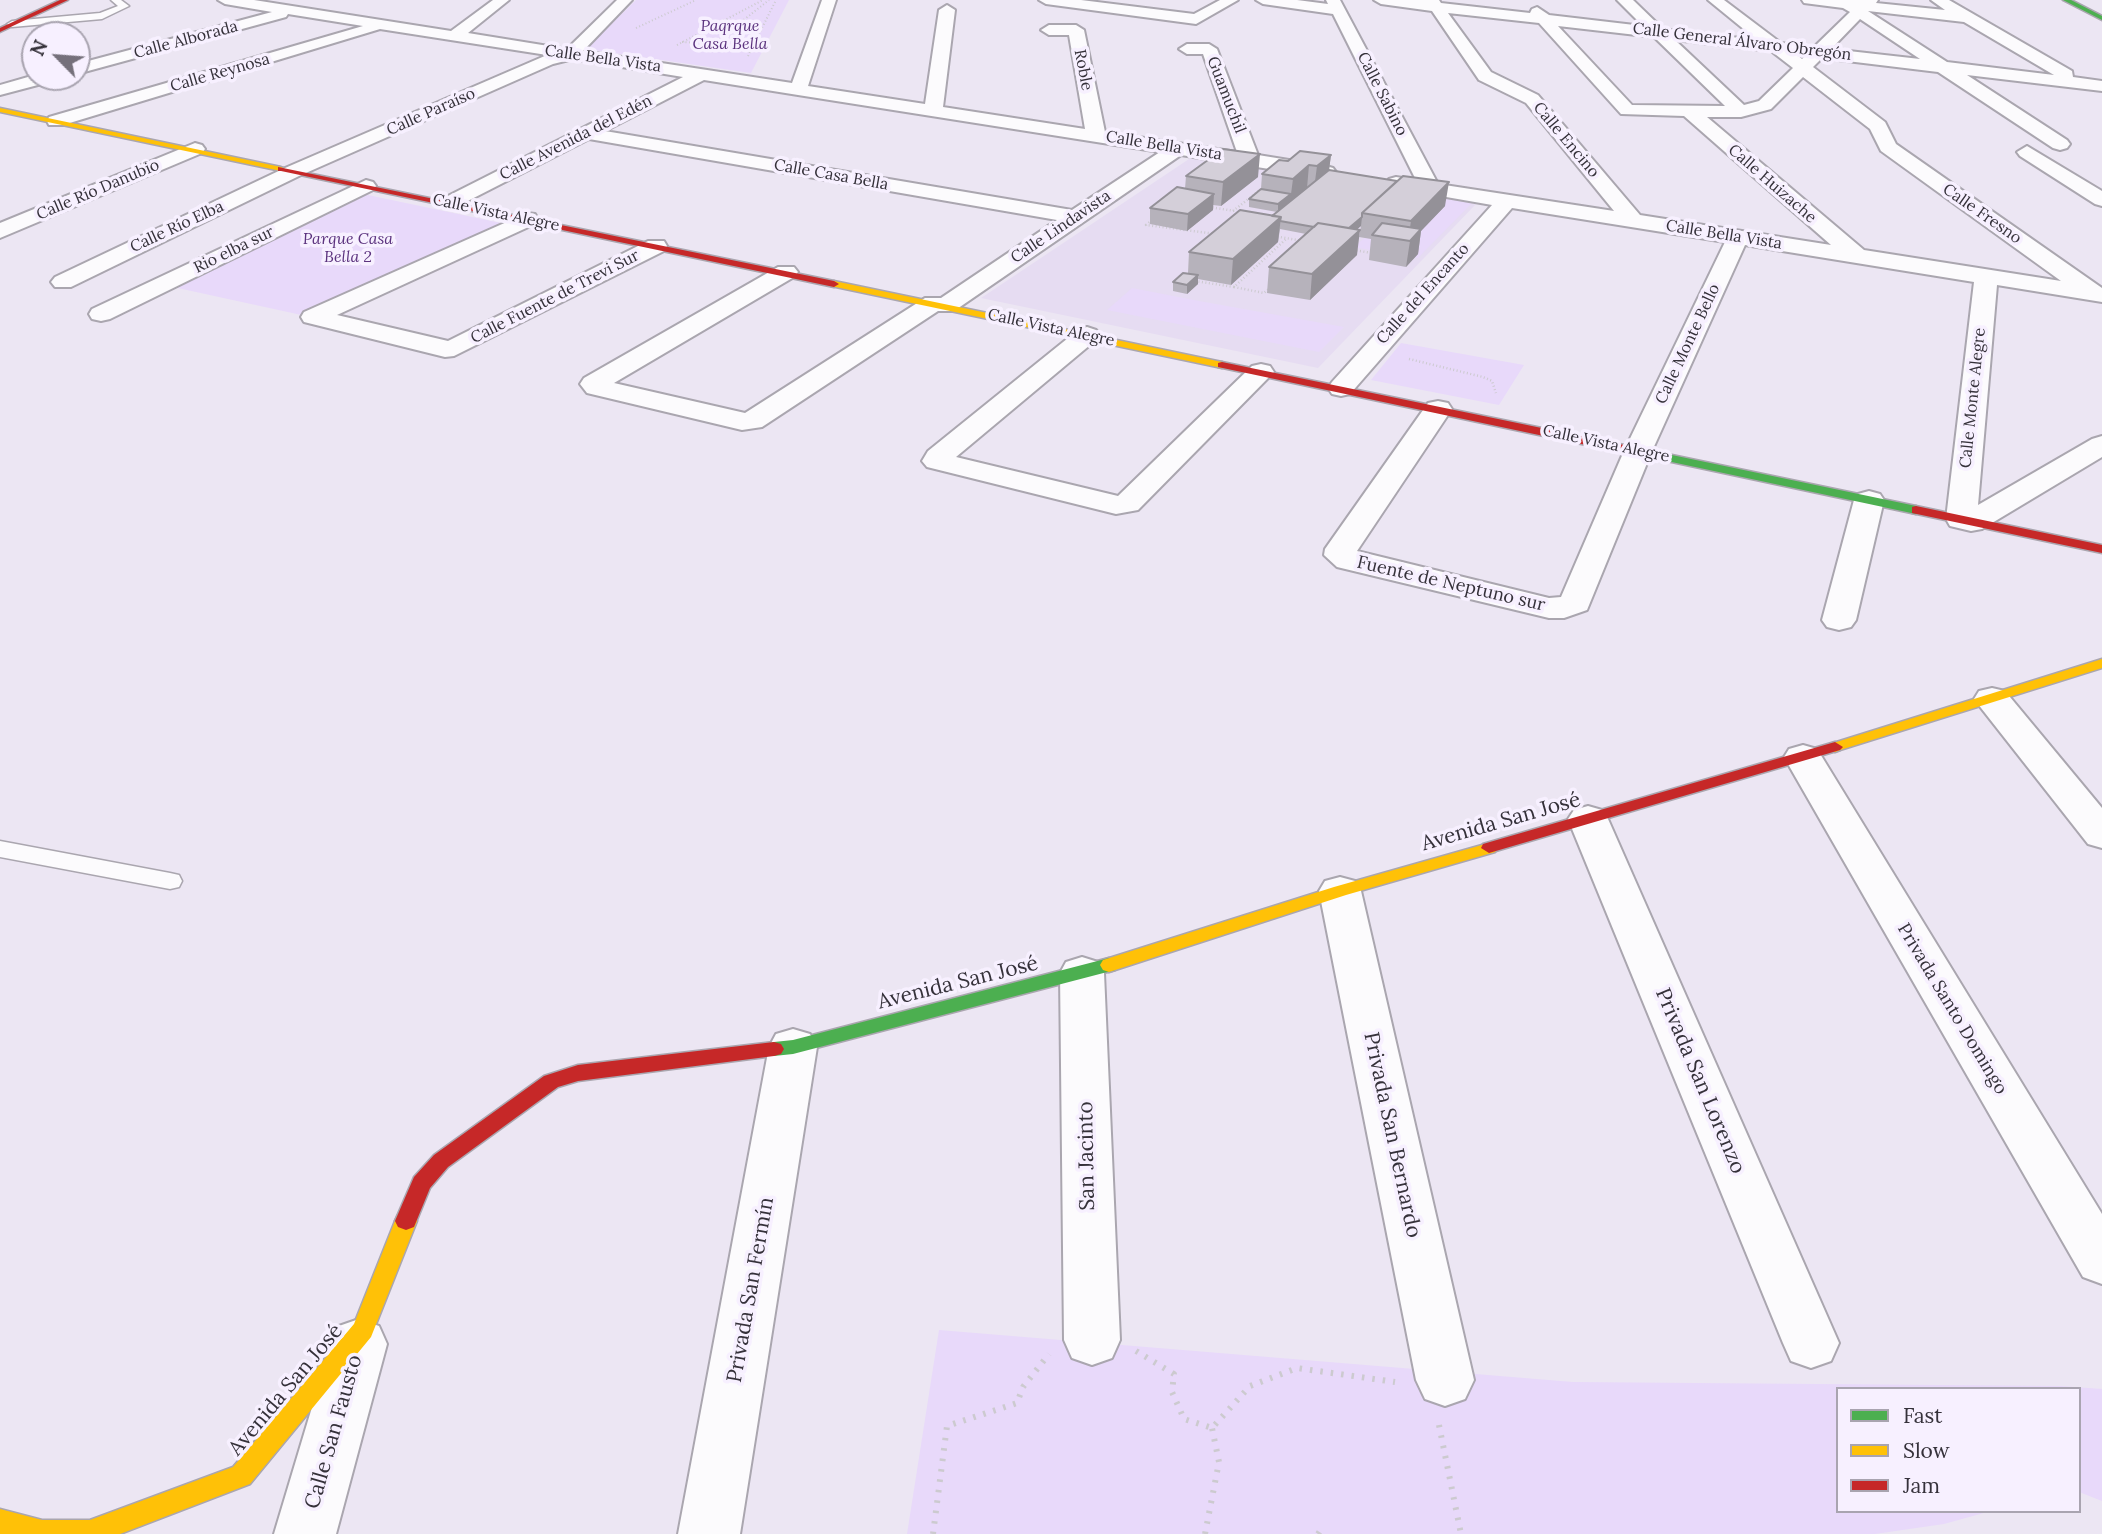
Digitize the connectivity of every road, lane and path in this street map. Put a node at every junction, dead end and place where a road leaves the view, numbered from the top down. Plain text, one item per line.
1 (65, 0) edge
2 (115, 0) edge
3 (225, 0) edge
4 (502, 0) edge
5 (625, 0) edge
6 (696, 0) edge
7 (763, 0) edge
8 (769, 0) edge
9 (776, 0) edge
10 (829, 0) edge
11 (1046, 0) edge
12 (1231, 0) edge
13 (1263, 0) edge
14 (1381, 0) edge
15 (1527, 0) edge
16 (1624, 0) edge
17 (1715, 0) edge
18 (1809, 0) edge
19 (1938, 0) edge
20 (2066, 0) edge
21 (2085, 0) edge
22 (1434, 3) edge
23 (1857, 4) edge
24 (1336, 5) edge
25 (370, 6) dead end
26 (2102, 8) edge
27 (947, 10) dead end
28 (294, 11) junction
29 (1966, 17) junction
30 (2102, 18) edge
31 (1543, 19) junction
32 (349, 20) junction
33 (383, 25) junction
34 (6, 27) edge
35 (637, 28) dead end
36 (709, 28) junction
37 (732, 29) junction
38 (1049, 30) dead end
39 (1658, 32) junction
40 (454, 36) junction
41 (681, 42) junction
42 (714, 44) junction
43 (1775, 46) junction
44 (672, 47) dead end
45 (1187, 49) dead end
46 (147, 50) junction
47 (706, 50) dead end
48 (1819, 52) junction
49 (570, 55) junction
50 (747, 57) dead end
51 (91, 65) edge
52 (1943, 66) junction
53 (241, 67) junction
54 (1803, 68) junction
55 (279, 73) dead end
56 (702, 74) junction
57 (21, 84) edge
58 (2081, 84) junction
59 (2102, 86) edge
60 (0, 90) edge
61 (798, 90) junction
62 (2102, 97) edge
63 (0, 110) edge
64 (933, 111) junction
65 (1689, 111) junction
66 (1741, 112) junction
67 (56, 121) junction
68 (586, 133) junction
69 (1096, 136) junction
70 (2060, 144) dead end
71 (195, 149) junction
72 (1177, 149) junction
73 (2027, 152) dead end
74 (1250, 160) junction
75 (292, 172) junction
76 (1345, 175) edge
77 (1371, 179) edge
78 (366, 187) junction
79 (1263, 187) edge
80 (1431, 189) junction
81 (2102, 200) edge
82 (1507, 201) junction
83 (449, 203) junction
84 (1200, 205) edge
85 (1233, 211) junction
86 (1246, 214) edge
87 (1075, 217) junction
88 (1156, 217) edge
89 (527, 219) junction
90 (1633, 221) junction
91 (1275, 228) edge
92 (0, 231) edge
93 (1225, 234) edge
94 (1738, 237) junction
95 (1287, 238) junction
96 (1308, 242) edge
97 (656, 246) junction
98 (1343, 248) edge
99 (1384, 255) edge
100 (1857, 256) junction
101 (86, 270) junction
102 (786, 272) junction
103 (1986, 276) junction
104 (1185, 279) edge
105 (63, 282) dead end
106 (165, 283) junction
107 (1273, 285) edge
108 (1234, 287) junction
109 (2098, 294) edge
110 (939, 304) junction
111 (102, 314) dead end
112 (1087, 335) junction
113 (1406, 352) dead end
114 (1261, 372) junction
115 (1341, 388) junction
116 (1497, 402) dead end
117 (1438, 409) junction
118 (2102, 445) edge
119 (1638, 451) junction
120 (1869, 500) junction
121 (1966, 520) junction
122 (2102, 549) edge
123 (1564, 608) joint
124 (1839, 620) dead end
125 (2102, 663) edge
126 (1993, 699) junction
127 (1803, 757) junction
128 (1588, 819) junction
129 (2102, 835) edge
130 (0, 849) edge
131 (170, 881) dead end
132 (1340, 891) junction
133 (1082, 973) junction
134 (793, 1047) junction
135 (2102, 1261) edge
136 (363, 1330) junction
137 (1811, 1343) dead end
138 (1092, 1346) junction
139 (1429, 1392) junction
140 (1212, 1427) junction
141 (0, 1521) edge
142 (91, 1534) edge
143 (305, 1534) edge
144 (709, 1534) edge
145 (933, 1534) edge
146 (1205, 1534) edge
147 (1461, 1534) edge

1 - 34 street
2 - 34 lane
3 - 28 street, Calle Bella Vista
4 - 40 street
5 - 49 street
6 - 35 path
7 - 36 path
8 - 37 path
9 - 50 path
10 - 61 street
11 - 12 street
13 - 24 street
14 - 22 street, Calle General Álvaro Obregón
15 - 31 street
16 - 39 street
17 - 43 street, Calle Fresno
18 - 23 street
19 - 29 street
20 - 30 street
21 - 26 street
22 - 31 street, Calle General Álvaro Obregón
22 - 90 street, Calle Encino
23 - 29 street
23 - 48 street
23 - 52 street
24 - 80 street, Calle Sabino
25 - 32 street
27 - 64 street
28 - 32 street, Calle Bella Vista
28 - 46 street, Calle Alborada
29 - 58 street
31 - 39 street, Calle General Álvaro Obregón
31 - 65 street
32 - 33 street, Calle Bella Vista
33 - 40 street, Calle Bella Vista
33 - 53 street, Calle Reynosa
36 - 37 path
36 - 41 path
37 - 42 path
38 - 69 street, Roble
39 - 43 street, Calle General Álvaro Obregón
39 - 66 street
40 - 49 street, Calle Bella Vista
41 - 42 path
41 - 44 path
42 - 47 path
43 - 48 street, Calle General Álvaro Obregón
43 - 54 street, Calle Fresno
45 - 74 street, Guamuchil
46 - 51 street, Calle Alborada
46 - 53 street
48 - 52 street, Calle General Álvaro Obregón
48 - 54 street
49 - 56 street, Calle Bella Vista
49 - 75 street, Calle Paraíso
52 - 58 street, Calle General Álvaro Obregón
52 - 70 street
53 - 55 street
53 - 67 street, Calle Reynosa
54 - 66 street
54 - 109 street, Calle Fresno
56 - 61 street, Calle Bella Vista
56 - 68 street, Calle Avenida del Edén
57 - 60 street
58 - 59 street, Calle General Álvaro Obregón
58 - 62 street
61 - 64 street, Calle Bella Vista
63 - 67 street, Calle Vista Alegre
64 - 69 street, Calle Bella Vista
65 - 66 street
65 - 100 street, Calle Huizache
67 - 71 street, Calle Vista Alegre
68 - 83 street, Calle Avenida del Edén
68 - 87 street, Calle Casa Bella
69 - 72 street, Calle Bella Vista
71 - 75 street, Calle Vista Alegre
71 - 92 street, Calle Río Danubio
72 - 74 street, Calle Bella Vista
72 - 87 street, Calle Lindavista
73 - 81 street
74 - 76 street, Calle Bella Vista
75 - 78 street, Calle Vista Alegre
75 - 101 street, Calle Río Elba
77 - 80 street, Calle Bella Vista
78 - 83 street, Calle Vista Alegre
78 - 106 street, Rio elba sur
79 - 85 path
80 - 82 street, Calle Bella Vista
82 - 90 street, Calle Bella Vista
82 - 115 street, Calle del Encanto
83 - 89 street, Calle Vista Alegre
84 - 85 path
85 - 86 path
87 - 110 street, Calle Lindavista
88 - 93 path
89 - 97 street, Calle Vista Alegre
89 - 97 street, Calle Fuente de Trevi Sur
90 - 94 street, Calle Bella Vista
91 - 95 path
94 - 100 street, Calle Bella Vista
94 - 119 street, Calle Monte Bello
95 - 96 path
95 - 108 path
97 - 102 street, Calle Vista Alegre
98 - 99 path
100 - 103 street, Calle Bella Vista
101 - 105 street, Calle Río Elba
101 - 106 street
102 - 110 street, Calle Vista Alegre
102 - 110 street, Calle Lindavista
103 - 109 street, Calle Bella Vista
103 - 121 street, Calle Monte Alegre
104 - 108 path
106 - 111 street, Rio elba sur
107 - 108 path
110 - 112 street, Calle Vista Alegre
112 - 114 street, Calle Vista Alegre
112 - 114 street
113 - 116 path
114 - 115 street, Calle Vista Alegre
115 - 117 street, Calle Vista Alegre
117 - 119 street, Calle Vista Alegre
117 - 123 street, Fuente de Neptuno sur
118 - 121 street
119 - 120 street, Calle Vista Alegre
119 - 123 street, Calle Monte Bello
120 - 121 street, Calle Vista Alegre
120 - 124 street
121 - 122 street, Calle Vista Alegre
125 - 126 street, Avenida San José
126 - 127 street, Avenida San José
126 - 129 street
127 - 128 street, Avenida San José
127 - 135 street, Privada Santo Domingo
128 - 132 street, Avenida San José
128 - 137 street, Privada San Lorenzo
130 - 131 lane
132 - 133 street, Avenida San José
132 - 139 street, Privada San Bernardo
133 - 134 street, Avenida San José
133 - 138 street, San Jacinto
134 - 136 street, Avenida San José
134 - 144 street, Privada San Fermín
136 - 142 street, Avenida San José
136 - 143 street, Calle San Fausto
138 - 140 path
138 - 145 path
139 - 140 path
139 - 147 path
140 - 146 path
141 - 142 street, Avenida San José

